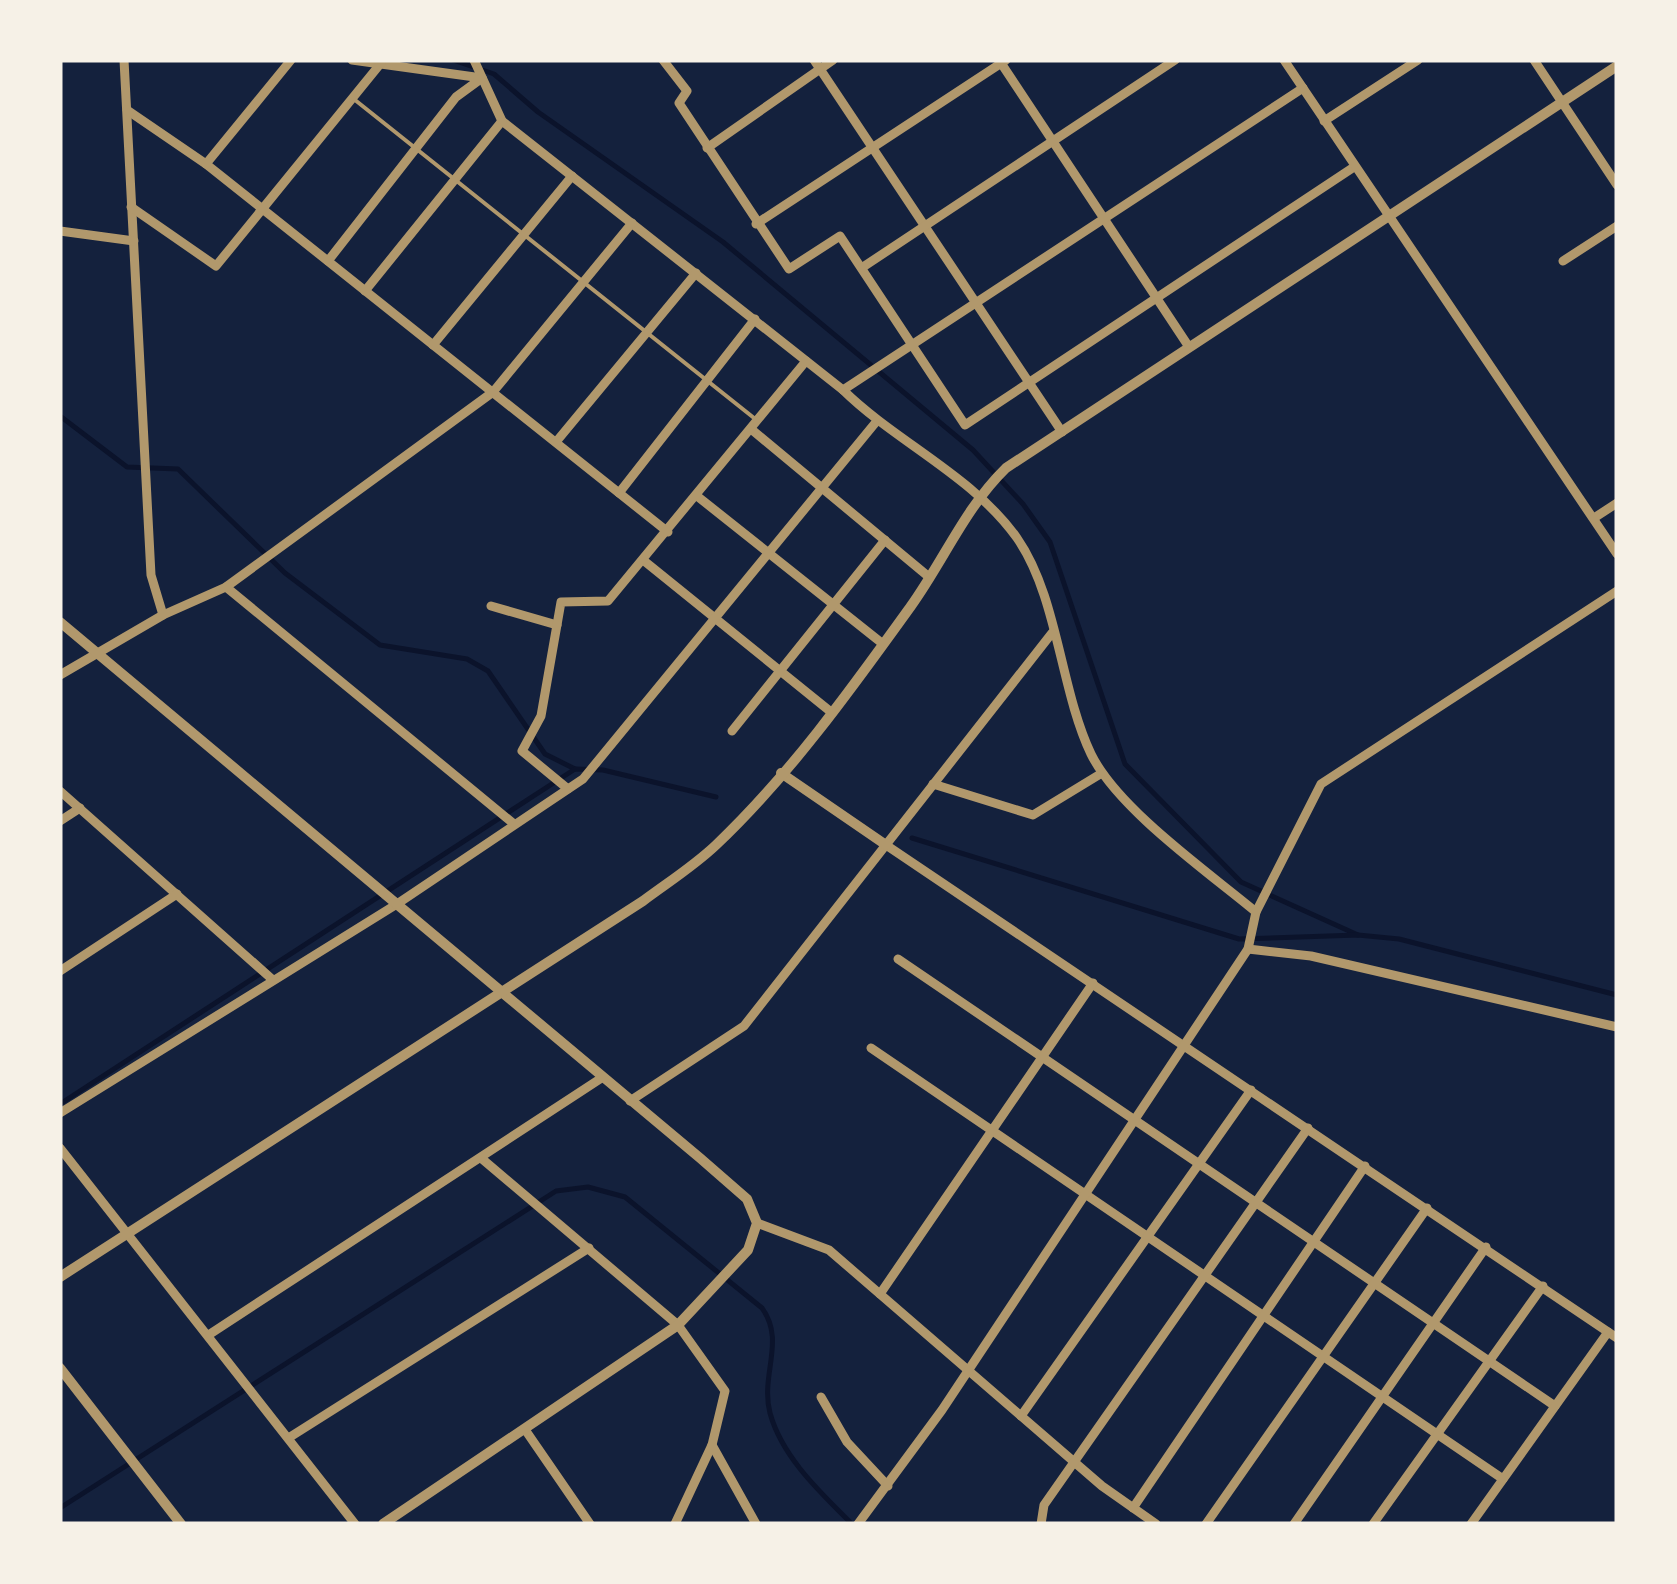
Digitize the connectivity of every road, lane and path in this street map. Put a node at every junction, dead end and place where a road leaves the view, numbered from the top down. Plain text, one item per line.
1 (124, 60) edge
2 (291, 60) edge
3 (352, 60) edge
4 (474, 60) edge
5 (663, 60) edge
6 (834, 60) edge
7 (1175, 60) edge
8 (1284, 60) edge
9 (1418, 60) edge
10 (1534, 60) edge
11 (1002, 61) edge
12 (381, 63) junction
13 (816, 64) edge
14 (1617, 66) edge
15 (482, 78) junction
16 (1303, 88) junction
17 (352, 98) junction
18 (1562, 102) junction
19 (128, 110) junction
20 (502, 121) junction
21 (1324, 121) junction
22 (1052, 141) junction
23 (416, 148) junction
24 (707, 148) junction
25 (872, 149) junction
26 (206, 164) junction
27 (1354, 167) junction
28 (572, 176) junction
29 (455, 180) junction
30 (1617, 185) edge
31 (131, 207) junction
32 (263, 209) junction
33 (1387, 216) junction
34 (1106, 218) junction
35 (632, 222) junction
36 (756, 224) junction
37 (1617, 226) edge
38 (922, 227) junction
39 (60, 231) edge
40 (524, 234) junction
41 (134, 242) junction
42 (328, 261) junction
43 (1563, 261) dead end
44 (863, 267) junction
45 (696, 273) junction
46 (583, 282) junction
47 (365, 291) junction
48 (1156, 297) junction
49 (974, 304) junction
50 (755, 319) junction
51 (647, 332) junction
52 (433, 344) junction
53 (912, 346) junction
54 (1189, 347) junction
55 (806, 361) junction
56 (708, 380) junction
57 (1027, 382) junction
58 (843, 390) junction
59 (493, 392) junction
60 (876, 422) junction
61 (754, 425) junction
62 (1062, 432) junction
63 (556, 442) junction
64 (822, 489) junction
65 (620, 493) junction
66 (697, 496) junction
67 (978, 496) junction
68 (1617, 503) edge
69 (1594, 518) junction
70 (668, 532) junction
71 (885, 540) junction
72 (769, 553) junction
73 (1617, 554) edge
74 (644, 560) junction
75 (929, 576) junction
76 (226, 587) junction
77 (1617, 591) edge
78 (833, 605) junction
79 (491, 606) dead end
80 (164, 615) junction
81 (716, 618) junction
82 (60, 622) edge
83 (557, 625) junction
84 (1052, 633) junction
85 (883, 644) junction
86 (96, 652) junction
87 (780, 671) junction
88 (60, 675) edge
89 (830, 712) junction
90 (732, 731) dead end
91 (780, 773) junction
92 (1102, 774) junction
93 (933, 784) junction
94 (568, 788) junction
95 (60, 791) edge
96 (80, 808) junction
97 (60, 821) edge
98 (514, 824) junction
99 (886, 845) junction
100 (176, 894) junction
101 (397, 904) junction
102 (1256, 912) junction
103 (1248, 949) junction
104 (898, 959) dead end
105 (60, 971) edge
106 (273, 980) junction
107 (1093, 983) junction
108 (503, 992) junction
109 (1617, 1027) edge
110 (1186, 1046) junction
111 (872, 1048) dead end
112 (1042, 1057) junction
113 (604, 1076) junction
114 (1251, 1090) junction
115 (630, 1101) junction
116 (60, 1113) edge
117 (1136, 1120) junction
118 (1308, 1128) junction
119 (992, 1130) junction
120 (60, 1148) edge
121 (481, 1158) junction
122 (1199, 1164) junction
123 (1365, 1166) junction
124 (1086, 1194) junction
125 (1257, 1203) junction
126 (1427, 1208) junction
127 (757, 1222) junction
128 (129, 1232) junction
129 (1148, 1236) junction
130 (1314, 1241) junction
131 (1486, 1247) junction
132 (589, 1248) junction
133 (1206, 1276) junction
134 (60, 1277) edge
135 (1374, 1282) junction
136 (1543, 1286) junction
137 (880, 1294) junction
138 (1263, 1315) junction
139 (1434, 1323) junction
140 (678, 1325) junction
141 (210, 1334) junction
142 (1612, 1335) edge
143 (1323, 1356) junction
144 (1489, 1361) junction
145 (60, 1368) edge
146 (968, 1368) junction
147 (821, 1396) dead end
148 (1383, 1396) junction
149 (1555, 1406) junction
150 (1021, 1416) junction
151 (526, 1431) junction
152 (1438, 1434) junction
153 (290, 1438) junction
154 (712, 1445) junction
155 (1075, 1463) junction
156 (1503, 1479) junction
157 (888, 1486) junction
158 (1132, 1508) junction
159 (861, 1523) edge
160 (182, 1524) edge
161 (355, 1524) edge
162 (383, 1524) edge
163 (590, 1524) edge
164 (675, 1524) edge
165 (756, 1524) edge
166 (1040, 1524) edge
167 (1156, 1524) edge
168 (1206, 1524) edge
169 (1294, 1524) edge
170 (1372, 1524) edge
171 (1471, 1524) edge

1 - 19 street
2 - 26 street
3 - 12 street
4 - 15 street
5 - 24 street
6 - 13 street
7 - 22 street
8 - 16 street
9 - 21 street
10 - 18 street
11 - 22 street
11 - 25 street
12 - 15 street
12 - 17 street
13 - 24 street
13 - 25 street
14 - 18 street
15 - 20 street
15 - 23 street
16 - 21 street
16 - 34 street
17 - 23 lane
17 - 32 street
18 - 30 street
18 - 33 street
19 - 26 street
19 - 31 street
20 - 28 street
20 - 29 street
21 - 27 street
22 - 34 street
22 - 38 street
23 - 29 lane
23 - 42 street
24 - 36 street
25 - 36 street
25 - 38 street
26 - 32 street
27 - 33 street
27 - 48 street
28 - 35 street
28 - 40 street
29 - 40 lane
29 - 47 street
31 - 32 street
31 - 41 street
32 - 42 street
33 - 54 street
33 - 69 street
34 - 48 street
34 - 49 street
35 - 45 street
35 - 46 street
36 - 44 street
37 - 43 street
38 - 44 street
38 - 49 street
39 - 41 street
40 - 46 lane
40 - 52 street
41 - 80 street
42 - 47 street
44 - 53 street
45 - 50 street
45 - 51 street
46 - 51 lane
46 - 59 street
47 - 52 street
48 - 54 street
48 - 57 street
49 - 53 street
49 - 57 street
50 - 55 street
50 - 56 street
51 - 56 lane
51 - 63 street
52 - 59 street
53 - 57 street
53 - 58 street
54 - 62 street
55 - 58 street
55 - 61 street
56 - 61 lane
56 - 65 street
57 - 62 street
58 - 60 street
59 - 63 street
59 - 76 street
60 - 64 street
60 - 67 street
61 - 64 street
61 - 66 street
62 - 67 street
63 - 65 street
64 - 71 street
64 - 72 street
65 - 70 street
66 - 70 street
66 - 72 street
67 - 75 street
67 - 84 street
68 - 69 street
69 - 73 street
70 - 74 street
71 - 75 street
71 - 78 street
72 - 78 street
72 - 81 street
74 - 81 street
74 - 83 street
75 - 85 street
76 - 80 street
76 - 98 street
77 - 102 street
78 - 85 street
78 - 87 street
79 - 83 street
80 - 86 street
81 - 87 street
81 - 94 street
82 - 86 street
83 - 94 street
84 - 92 street
84 - 93 street
85 - 89 street
86 - 88 street
86 - 101 street
87 - 89 street
87 - 90 street
89 - 91 street
91 - 99 street
91 - 108 street
92 - 93 street
92 - 102 street
93 - 99 street
94 - 98 street
95 - 96 street
96 - 97 street
96 - 100 street
98 - 101 street
99 - 107 street
99 - 115 street
100 - 105 street
100 - 106 street
101 - 106 street
101 - 108 street
102 - 103 street
103 - 109 street
103 - 110 street
104 - 112 street
106 - 116 street
107 - 110 street
107 - 112 street
108 - 113 street
108 - 128 street
110 - 114 street
110 - 117 street
111 - 119 street
112 - 117 street
112 - 119 street
113 - 115 street
113 - 121 street
114 - 118 street
114 - 122 street
115 - 127 street
117 - 122 street
117 - 124 street
118 - 123 street
118 - 125 street
119 - 124 street
119 - 137 street
120 - 128 street
121 - 132 street
121 - 141 street
122 - 125 street
122 - 129 street
123 - 126 street
123 - 130 street
124 - 129 street
124 - 146 street
125 - 130 street
125 - 133 street
126 - 131 street
126 - 135 street
127 - 137 street
127 - 140 street
128 - 134 street
128 - 141 street
129 - 133 street
129 - 150 street
130 - 135 street
130 - 138 street
131 - 136 street
131 - 139 street
132 - 140 street
132 - 153 street
133 - 138 street
133 - 155 street
135 - 139 street
135 - 143 street
136 - 142 street
136 - 144 street
137 - 146 street
138 - 143 street
138 - 158 street
139 - 144 street
139 - 148 street
140 - 151 street
140 - 154 street
141 - 153 street
142 - 149 street
143 - 148 street
143 - 168 street
144 - 149 street
144 - 152 street
145 - 160 street
146 - 150 street
146 - 157 street
147 - 157 street
148 - 152 street
148 - 169 street
149 - 156 street
150 - 155 street
151 - 162 street
151 - 163 street
152 - 156 street
152 - 170 street
153 - 161 street
154 - 164 street
154 - 165 street
155 - 158 street
155 - 166 street
156 - 171 street
157 - 159 street
158 - 167 street

